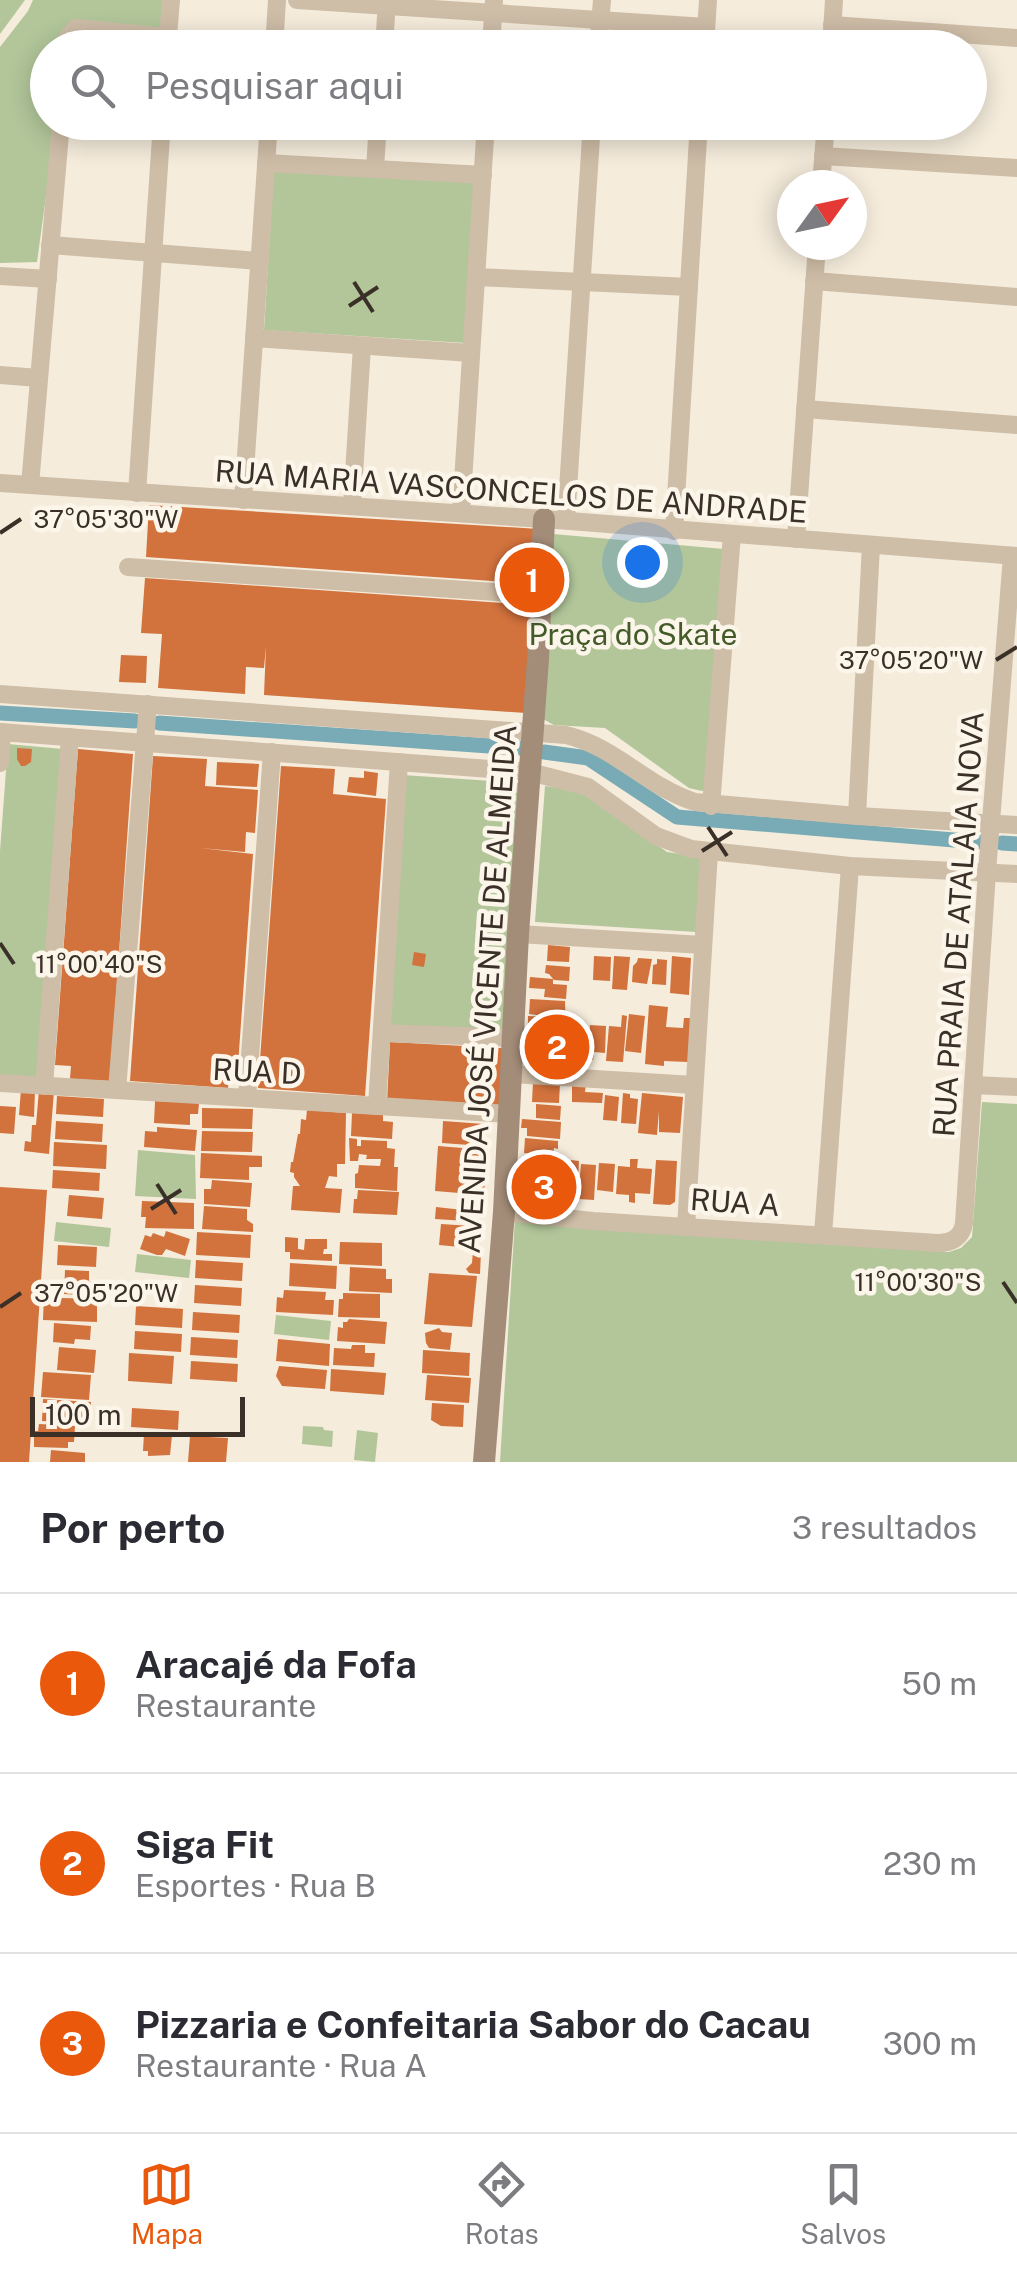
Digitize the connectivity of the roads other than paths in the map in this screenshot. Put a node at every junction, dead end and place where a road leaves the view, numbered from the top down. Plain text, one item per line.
1 (170, 0) edge
2 (278, 0) edge
3 (298, 0) edge
4 (602, 0) edge
5 (708, 0) edge
6 (834, 0) edge
7 (387, 3) edge
8 (493, 6) edge
9 (600, 20) junction
10 (832, 25) junction
11 (706, 27) junction
12 (169, 30) edge
13 (276, 30) edge
14 (385, 30) edge
15 (599, 30) edge
16 (706, 30) edge
17 (832, 30) edge
18 (903, 30) edge
19 (987, 36) edge
20 (1017, 38) edge
21 (59, 140) edge
22 (161, 140) edge
23 (268, 140) edge
24 (377, 140) edge
25 (485, 140) edge
26 (591, 140) edge
27 (699, 140) edge
28 (824, 140) edge
29 (823, 156) junction
30 (266, 163) junction
31 (1017, 168) edge
32 (375, 169) junction
33 (822, 170) edge
34 (482, 175) junction
35 (50, 246) junction
36 (154, 253) junction
37 (816, 260) edge
38 (260, 261) junction
39 (0, 276) edge
40 (476, 277) junction
41 (48, 279) junction
42 (814, 281) junction
43 (582, 282) junction
44 (689, 287) junction
45 (1017, 297) edge
46 (254, 338) junction
47 (362, 346) junction
48 (470, 353) junction
49 (0, 376) edge
50 (39, 378) junction
51 (805, 409) junction
52 (1017, 424) edge
53 (0, 484) edge
54 (30, 485) junction
55 (137, 493) junction
56 (244, 500) junction
57 (352, 506) junction
58 (461, 513) junction
59 (555, 520) junction
60 (674, 530) junction
61 (732, 534) junction
62 (796, 538) junction
63 (871, 546) junction
64 (1015, 556) edge
65 (128, 568) dead end
66 (540, 595) junction
67 (0, 694) edge
68 (148, 704) junction
69 (1, 732) edge
70 (533, 732) junction
71 (70, 737) junction
72 (144, 742) junction
73 (272, 752) junction
74 (0, 762) edge
75 (399, 762) junction
76 (530, 772) junction
77 (711, 806) junction
78 (856, 816) junction
79 (992, 824) junction
80 (1017, 825) edge
81 (709, 852) junction
82 (850, 866) junction
83 (987, 872) junction
84 (1017, 874) edge
85 (518, 934) junction
86 (704, 946) junction
87 (382, 1033) junction
88 (514, 1038) junction
89 (512, 1074) junction
90 (0, 1083) edge
91 (973, 1084) junction
92 (694, 1085) junction
93 (44, 1086) junction
94 (1017, 1088) edge
95 (117, 1090) junction
96 (247, 1098) junction
97 (377, 1106) junction
98 (510, 1114) junction
99 (504, 1212) junction
100 (686, 1227) junction
101 (960, 1235) joint
102 (824, 1236) junction
103 (484, 1462) edge

1 - 12 street
2 - 13 street
3 - 7 street
4 - 9 street
5 - 11 street
6 - 10 street
7 - 8 street
7 - 14 street
8 - 9 street
9 - 11 street
9 - 15 street
10 - 17 street
10 - 18 street
11 - 16 street
19 - 20 street
21 - 35 street
22 - 36 street
23 - 30 street
24 - 32 street
25 - 34 street
26 - 43 street
27 - 44 street
28 - 29 street
29 - 31 street
29 - 33 street
30 - 32 street
30 - 38 street
32 - 34 street
34 - 40 street
35 - 36 street
35 - 41 street
36 - 38 street
36 - 55 street
37 - 42 street
38 - 46 street
39 - 41 street
40 - 43 street
40 - 48 street
41 - 50 street
42 - 45 street
42 - 51 street
43 - 44 street
43 - 59 street
44 - 60 street
46 - 47 street
46 - 56 street
47 - 48 street
47 - 57 street
48 - 58 street
49 - 50 street
50 - 54 street
51 - 52 street
51 - 62 street
53 - 54 street, RUA MARIA VASCONCELOS DE ANDRADE
54 - 55 street, RUA MARIA VASCONCELOS DE ANDRADE
55 - 56 street, RUA MARIA VASCONCELOS DE ANDRADE
56 - 57 street, RUA MARIA VASCONCELOS DE ANDRADE
57 - 58 street, RUA MARIA VASCONCELOS DE ANDRADE
58 - 59 street, RUA MARIA VASCONCELOS DE ANDRADE
59 - 60 street, RUA MARIA VASCONCELOS DE ANDRADE
59 - 66 street, AVENIDA JOSÉ VICENTE DE ALMEIDA
60 - 61 street, RUA MARIA VASCONCELOS DE ANDRADE
61 - 62 street, RUA MARIA VASCONCELOS DE ANDRADE
61 - 77 street
62 - 63 street, RUA MARIA VASCONCELOS DE ANDRADE
63 - 64 street, RUA MARIA VASCONCELOS DE ANDRADE
63 - 78 street
64 - 79 street, RUA PRAIA DE ATALAIA NOVA
65 - 66 street
66 - 70 street, AVENIDA JOSÉ VICENTE DE ALMEIDA
67 - 68 street
68 - 70 street
68 - 72 street
69 - 71 street
69 - 74 street
70 - 76 street, AVENIDA JOSÉ VICENTE DE ALMEIDA
70 - 77 street
71 - 72 street
71 - 93 street
72 - 73 street
72 - 95 street
73 - 75 street
73 - 96 street
75 - 76 street
75 - 87 street
76 - 81 street
76 - 85 street, AVENIDA JOSÉ VICENTE DE ALMEIDA
77 - 78 street
78 - 79 street
79 - 80 street
79 - 83 street, RUA PRAIA DE ATALAIA NOVA
81 - 82 street
81 - 86 street
82 - 83 street
82 - 102 street
83 - 84 street
83 - 91 street, RUA PRAIA DE ATALAIA NOVA
85 - 86 street
85 - 88 street, AVENIDA JOSÉ VICENTE DE ALMEIDA
86 - 92 street
87 - 88 street
87 - 97 street
88 - 89 street, AVENIDA JOSÉ VICENTE DE ALMEIDA
89 - 92 street
89 - 98 street, AVENIDA JOSÉ VICENTE DE ALMEIDA
90 - 93 street, RUA D
91 - 94 street
91 - 101 street, RUA PRAIA DE ATALAIA NOVA
92 - 100 street
93 - 95 street, RUA D
95 - 96 street, RUA D
96 - 97 street, RUA D
97 - 98 street, RUA D
98 - 99 street, AVENIDA JOSÉ VICENTE DE ALMEIDA
99 - 100 street, RUA A
99 - 103 street, AVENIDA JOSÉ VICENTE DE ALMEIDA
100 - 102 street, RUA A
101 - 102 street, RUA A

